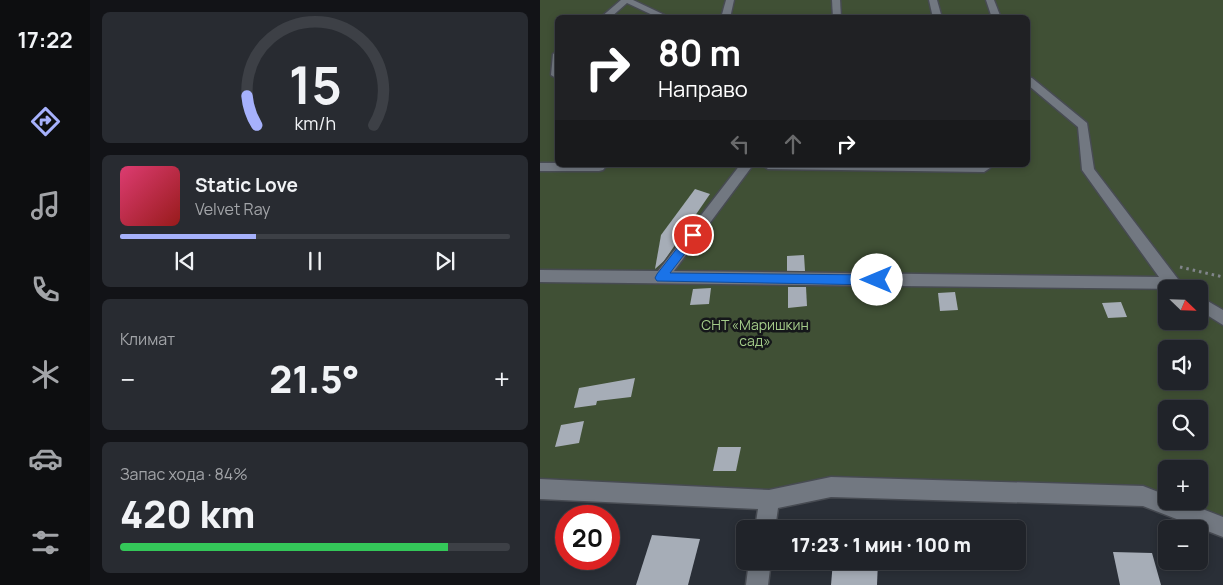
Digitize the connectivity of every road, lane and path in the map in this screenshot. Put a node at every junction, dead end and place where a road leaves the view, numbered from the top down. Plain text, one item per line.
1 (730, 0) edge
2 (836, 0) edge
3 (933, 0) edge
4 (990, 0) edge
5 (608, 15) edge
6 (660, 15) edge
7 (726, 15) edge
8 (837, 15) edge
9 (937, 15) edge
10 (996, 15) edge
11 (1030, 82) edge
12 (540, 167) edge
13 (555, 167) edge
14 (555, 167) edge
15 (599, 167) edge
16 (745, 167) edge
17 (912, 167) edge
18 (984, 167) edge
19 (1155, 261) junction
20 (540, 276) edge
21 (1223, 277) edge
22 (661, 278) junction
23 (1171, 280) edge
24 (1158, 286) edge
25 (1208, 308) edge
26 (1223, 318) edge
27 (540, 489) edge
28 (769, 500) junction
29 (766, 520) edge
30 (1223, 527) edge
31 (759, 570) edge
32 (757, 585) edge

1 - 7 street
2 - 8 street
3 - 9 street
4 - 10 street
5 - 6 street
11 - 19 street
12 - 14 street
13 - 15 street
16 - 22 street
17 - 18 street
19 - 21 path
19 - 23 street
20 - 22 street
22 - 24 street
25 - 26 street
27 - 28 street
28 - 29 street
28 - 30 street
31 - 32 street

